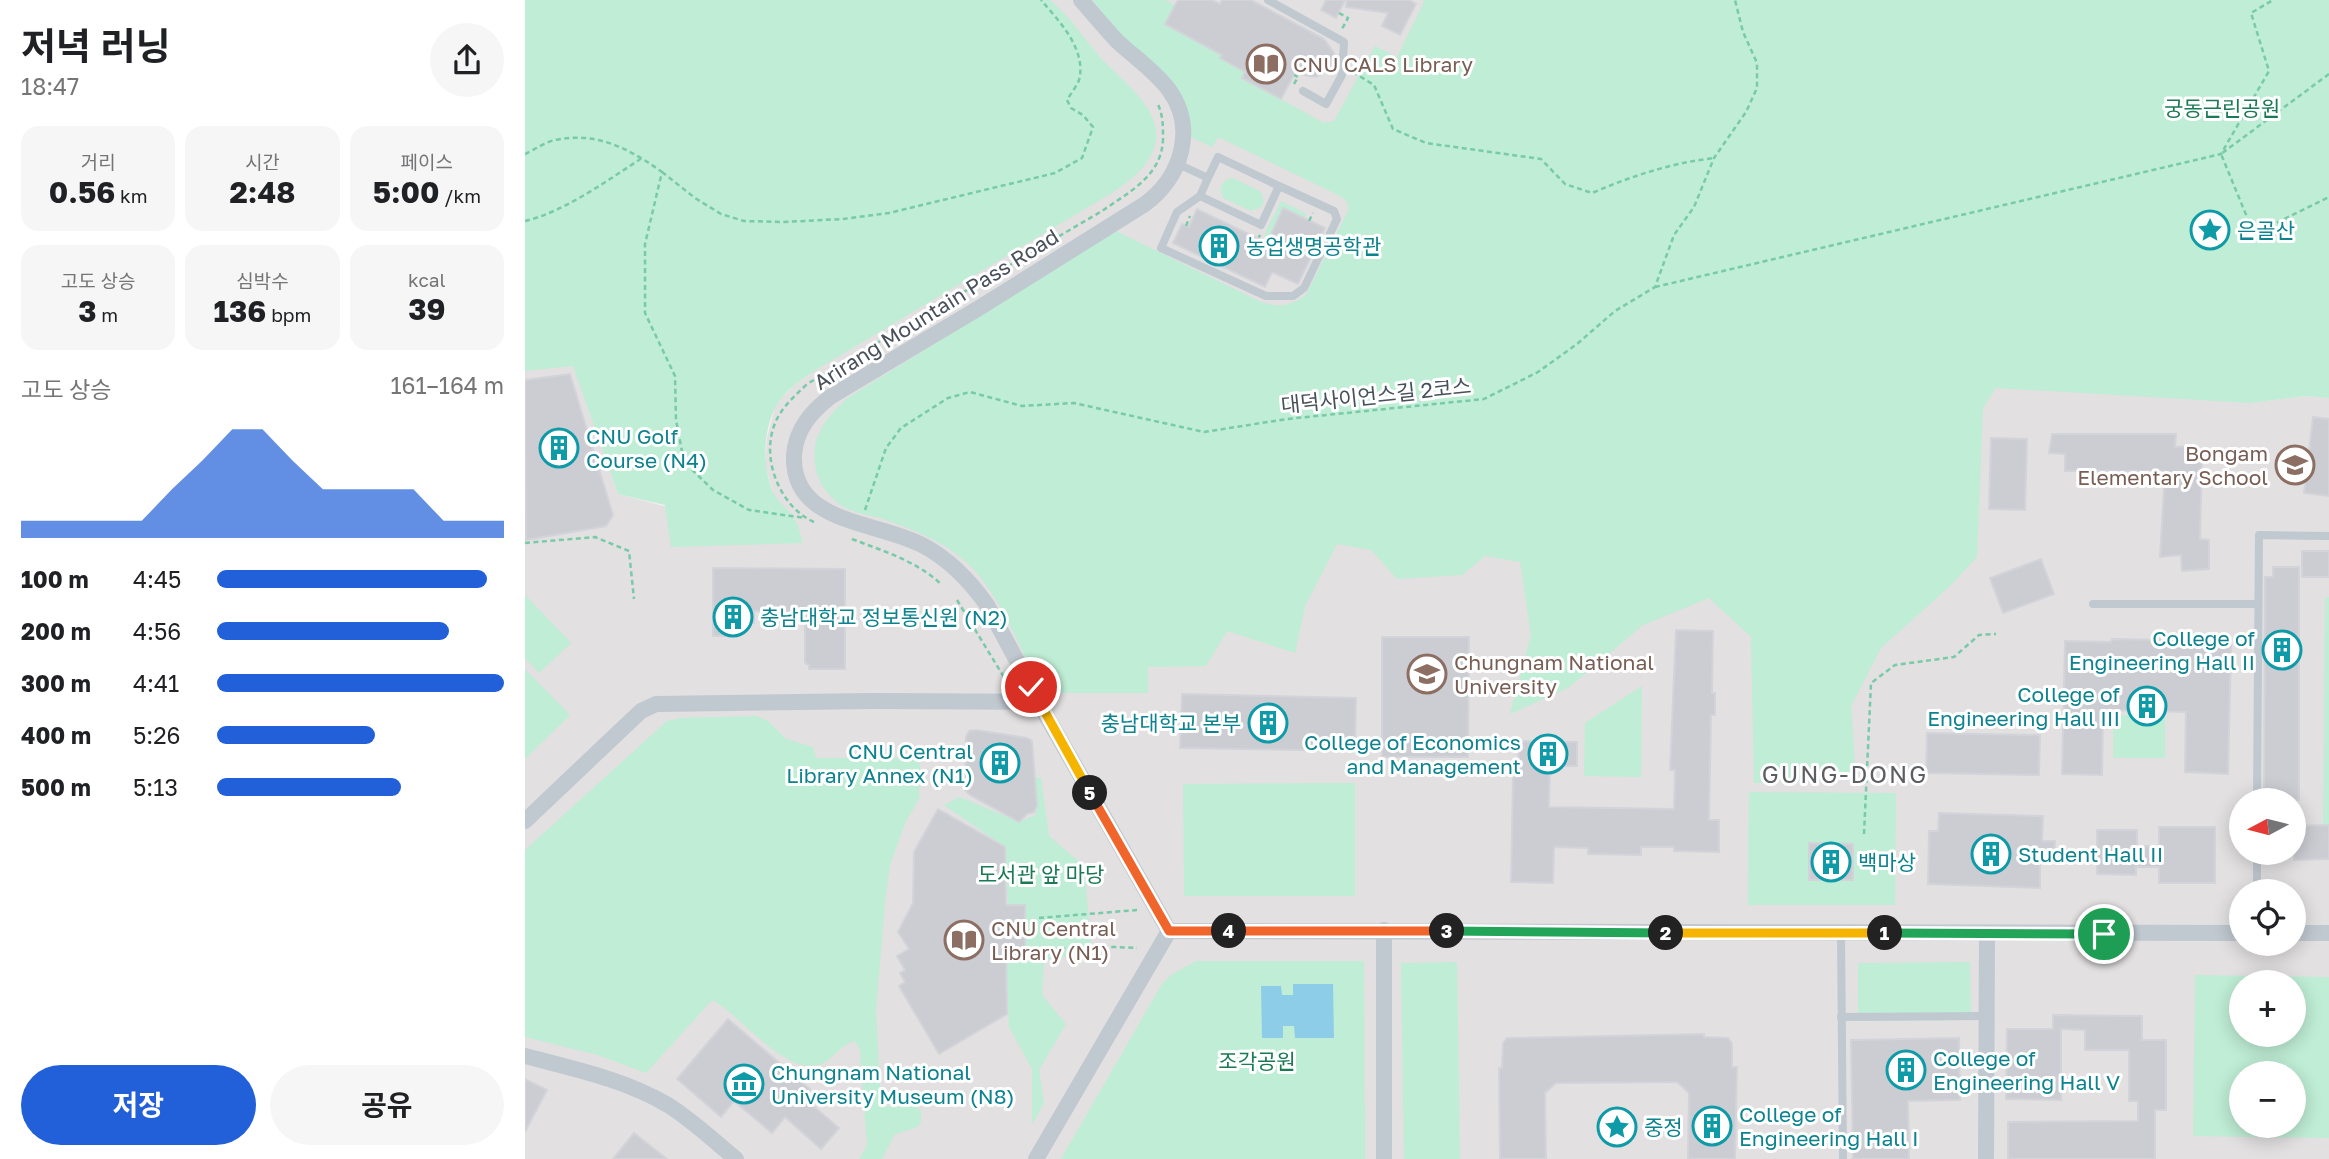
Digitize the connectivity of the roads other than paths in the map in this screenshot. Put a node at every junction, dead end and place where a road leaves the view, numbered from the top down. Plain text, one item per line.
1 (1081, 0) edge
2 (1268, 0) edge
3 (1303, 91) dead end
4 (1178, 164) junction
5 (1208, 178) junction
6 (1279, 186) junction
7 (1200, 196) junction
8 (2329, 536) edge
9 (2093, 604) dead end
10 (2258, 604) junction
11 (1039, 702) junction
12 (2257, 788) edge
13 (525, 821) edge
14 (1384, 930) junction
15 (1169, 931) junction
16 (1840, 933) junction
17 (1986, 933) junction
18 (2229, 933) edge
19 (2306, 933) edge
20 (2329, 933) edge
21 (1986, 1016) junction
22 (1841, 1017) junction
23 (525, 1056) edge
24 (736, 1159) edge
25 (1036, 1159) edge
26 (1384, 1159) edge
27 (1843, 1159) edge
28 (1986, 1159) edge

1 - 4 street, Arirang Mountain Pass Road
2 - 3 lane
4 - 5 lane
4 - 11 street, Arirang Mountain Pass Road
5 - 6 lane
5 - 7 lane
6 - 7 lane
6 - 7 lane
8 - 10 lane
9 - 10 lane
10 - 12 lane
11 - 13 street
11 - 15 street, Arirang Mountain Pass Road
14 - 15 street
14 - 16 street
14 - 26 street
15 - 25 street
16 - 17 street
16 - 22 lane
17 - 18 street
17 - 21 street
19 - 20 street
21 - 22 lane
21 - 28 street
22 - 27 lane
23 - 24 street

